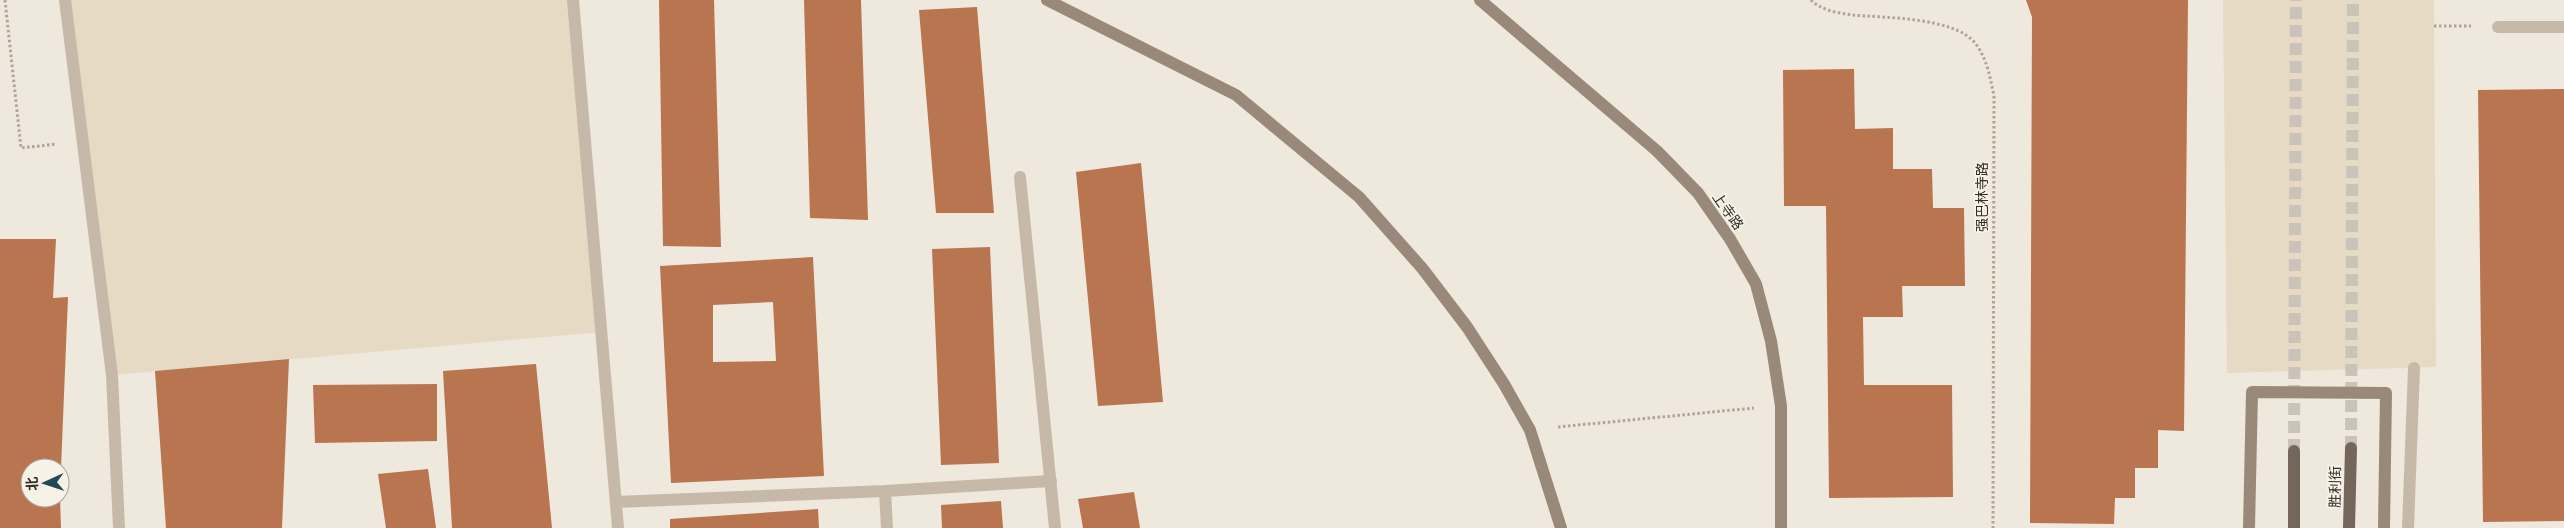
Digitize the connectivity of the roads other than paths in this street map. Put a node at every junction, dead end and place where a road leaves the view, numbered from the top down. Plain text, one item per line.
1 (65, 0) edge
2 (573, 0) edge
3 (1047, 0) edge
4 (1480, 0) edge
5 (2498, 27) road end
6 (2564, 27) edge
7 (1020, 176) dead end
8 (2414, 368) dead end
9 (2351, 448) tunnel mouth
10 (2294, 451) tunnel mouth
11 (1051, 481) junction
12 (884, 491) junction
13 (616, 502) junction
14 (119, 528) edge
15 (618, 528) edge
16 (887, 528) edge
17 (1055, 528) edge
18 (1561, 528) edge
19 (1781, 528) edge
20 (2249, 528) edge
21 (2294, 528) edge
22 (2349, 528) edge
23 (2384, 528) edge
24 (2408, 528) edge

1 - 14 street
2 - 13 street
3 - 18 street
4 - 19 street, 上寺路
5 - 6 street
7 - 11 street
8 - 24 street
9 - 22 main road, 胜利街
10 - 21 main road
11 - 12 street
11 - 17 street
12 - 13 street
12 - 16 street
13 - 15 street
20 - 23 street

